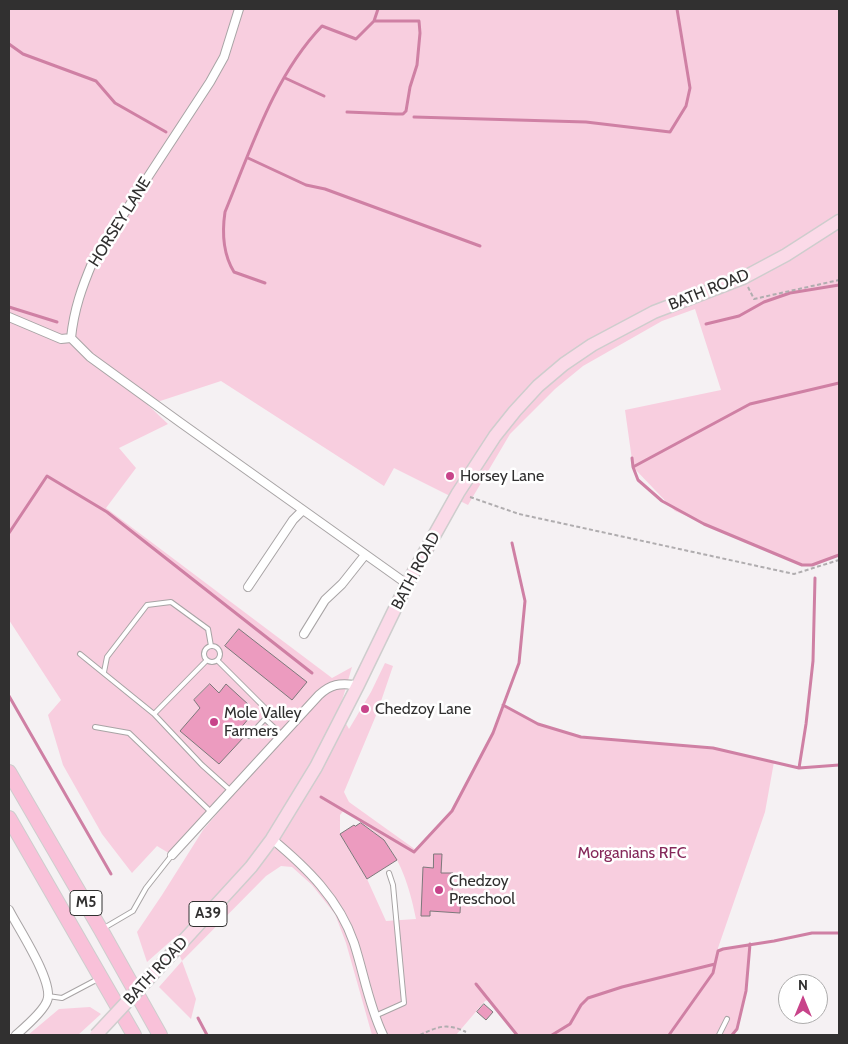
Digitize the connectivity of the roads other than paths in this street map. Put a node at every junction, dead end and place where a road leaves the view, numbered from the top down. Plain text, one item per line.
1 (239, 9) edge
2 (839, 220) edge
3 (9, 317) edge
4 (71, 338) junction
5 (302, 511) junction
6 (365, 555) junction
7 (407, 584) junction
8 (248, 587) dead end
9 (304, 634) dead end
10 (211, 646) junction
11 (80, 654) dead end
12 (207, 660) junction
13 (217, 660) junction
14 (104, 672) junction
15 (358, 685) junction
16 (154, 714) junction
17 (265, 719) junction
18 (95, 727) dead end
19 (282, 735) junction
20 (249, 736) dead end
21 (9, 772) edge
22 (231, 791) junction
23 (211, 812) junction
24 (9, 818) edge
25 (272, 838) junction
26 (172, 855) joint
27 (389, 872) dead end
28 (9, 910) edge
29 (101, 930) junction
30 (102, 976) junction
31 (48, 996) junction
32 (375, 1016) junction
33 (727, 1019) dead end
34 (16, 1035) edge
35 (96, 1035) edge
36 (134, 1035) edge
37 (160, 1035) edge
38 (383, 1035) edge
39 (719, 1035) edge

1 - 4 street, HORSEY LANE
2 - 7 main road, BATH ROAD / A39
3 - 4 street
4 - 5 street
5 - 6 street
5 - 8 street
6 - 7 street
6 - 9 street
7 - 15 main road, BATH ROAD / A39
10 - 12 lane
10 - 13 lane
10 - 14 lane
11 - 14 lane
12 - 13 lane
12 - 16 lane
13 - 17 lane
14 - 16 lane
15 - 19 street
15 - 25 main road, BATH ROAD / A39
16 - 22 lane
17 - 19 lane
17 - 20 lane
18 - 23 lane
19 - 22 street
21 - 29 highway, M5
22 - 23 street
23 - 26 street
24 - 30 highway, M5
25 - 32 street
25 - 35 main road, BATH ROAD / A39, bridge
26 - 29 lane
27 - 32 lane
28 - 31 street
29 - 37 highway, M5
30 - 31 lane
30 - 36 highway, M5
31 - 34 street
32 - 38 street
33 - 39 lane

